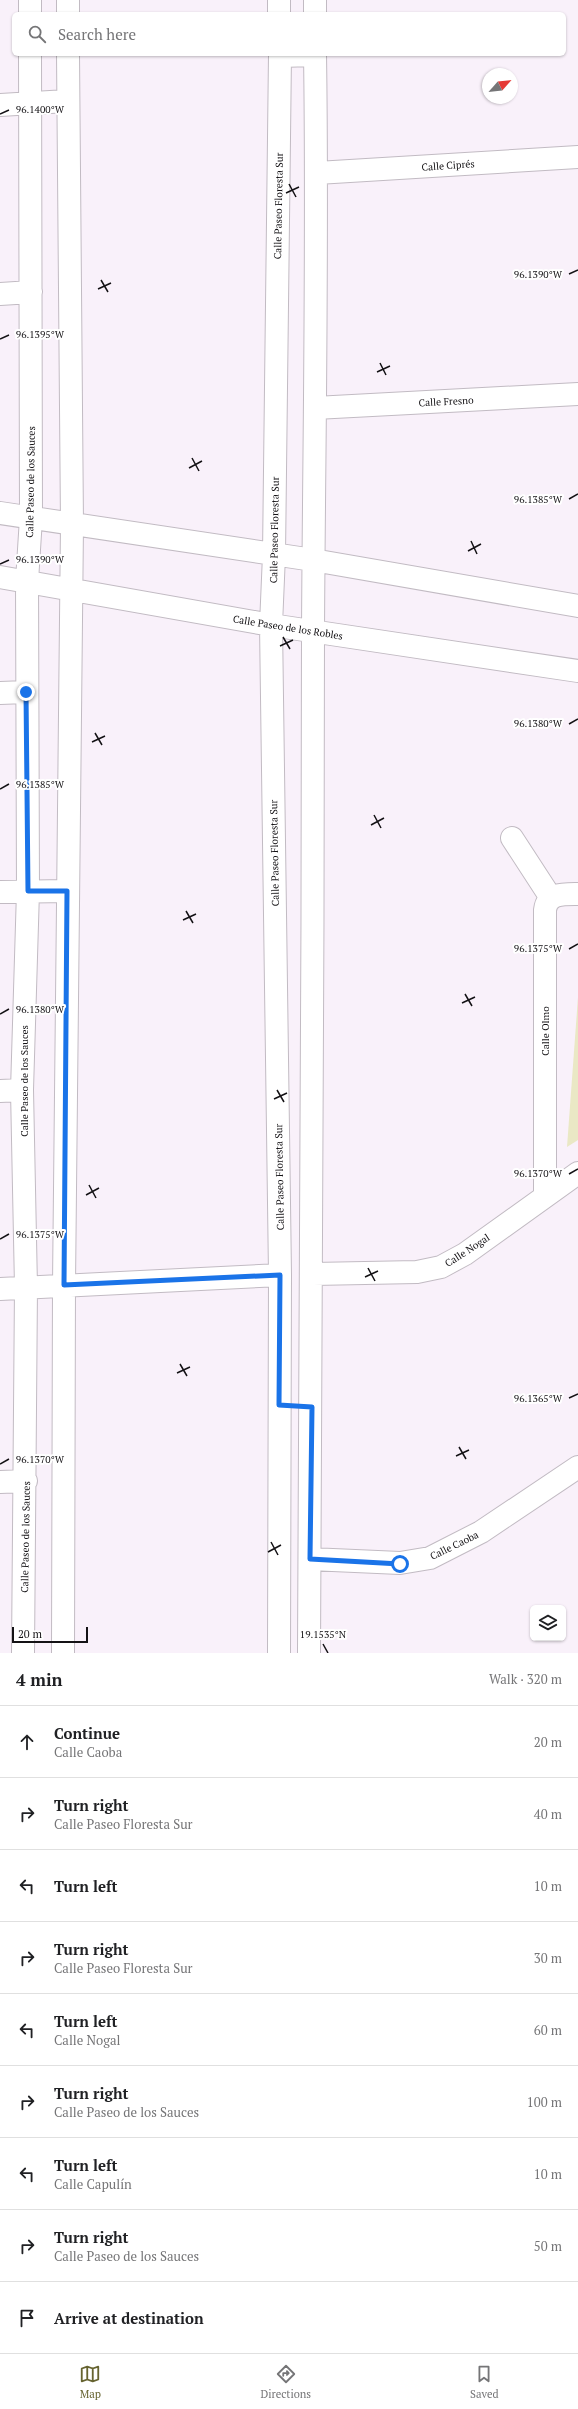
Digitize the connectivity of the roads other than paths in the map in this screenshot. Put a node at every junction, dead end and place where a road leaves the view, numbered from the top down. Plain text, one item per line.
1 (30, 0) edge
2 (68, 0) edge
3 (279, 0) edge
4 (315, 0) edge
5 (30, 12) edge
6 (68, 12) edge
7 (279, 12) edge
8 (315, 12) edge
9 (30, 56) edge
10 (68, 56) edge
11 (280, 56) edge
12 (315, 56) edge
13 (67, 101) junction
14 (30, 104) junction
15 (0, 106) edge
16 (578, 156) edge
17 (317, 173) junction
18 (31, 292) junction
19 (0, 294) edge
20 (578, 394) edge
21 (314, 408) junction
22 (0, 513) edge
23 (31, 518) junction
24 (72, 525) junction
25 (274, 555) junction
26 (313, 560) junction
27 (0, 577) edge
28 (27, 581) junction
29 (71, 590) junction
30 (578, 606) edge
31 (271, 625) junction
32 (313, 631) junction
33 (578, 671) edge
34 (26, 692) junction
35 (0, 693) edge
36 (512, 838) dead end
37 (28, 891) junction
38 (67, 891) junction
39 (0, 892) edge
40 (578, 894) edge
41 (551, 898) junction
42 (22, 1090) junction
43 (0, 1091) edge
44 (313, 1145) junction
45 (278, 1146) junction
46 (578, 1172) edge
47 (544, 1195) junction
48 (313, 1274) junction
49 (280, 1275) junction
50 (64, 1285) junction
51 (26, 1287) junction
52 (0, 1289) edge
53 (279, 1405) junction
54 (312, 1407) junction
55 (578, 1467) edge
56 (26, 1481) junction
57 (0, 1482) edge
58 (310, 1559) junction
59 (23, 1653) edge
60 (63, 1653) edge
61 (279, 1653) edge
62 (309, 1653) edge

1 - 5 street
2 - 6 street
3 - 7 street
4 - 8 street
9 - 14 street, Calle Paseo de los Sauces
10 - 13 street
11 - 25 street, Calle Paseo Floresta Sur
12 - 17 street
13 - 14 street
13 - 24 street
14 - 15 street
14 - 18 street, Calle Paseo de los Sauces
16 - 17 street, Calle Ciprés
17 - 21 street
18 - 19 street
18 - 23 street, Calle Paseo de los Sauces
20 - 21 street, Calle Fresno
21 - 26 street
22 - 23 street
23 - 24 street
23 - 28 street, Calle Paseo de los Sauces
24 - 25 street
24 - 29 street
25 - 26 street
25 - 31 street, Calle Paseo Floresta Sur
26 - 30 street
26 - 32 street
27 - 28 street, Calle Paseo de los Robles
28 - 29 street, Calle Paseo de los Robles
28 - 34 street, Calle Paseo de los Sauces
29 - 31 street, Calle Paseo de los Robles
29 - 38 street
31 - 32 street, Calle Paseo de los Robles
31 - 45 street, Calle Paseo Floresta Sur
32 - 33 street, Calle Paseo de los Robles
32 - 44 street
34 - 35 street
34 - 37 street, Calle Paseo de los Sauces
36 - 41 street
37 - 38 street
37 - 39 street
37 - 42 street, Calle Paseo de los Sauces
38 - 50 street
40 - 41 street
41 - 47 street, Calle Olmo
42 - 43 street
42 - 51 street, Calle Paseo de los Sauces
44 - 45 street
44 - 48 street
45 - 49 street, Calle Paseo Floresta Sur
46 - 47 street, Calle Nogal
47 - 48 street, Calle Nogal
48 - 54 street
49 - 50 street
49 - 53 street, Calle Paseo Floresta Sur
50 - 51 street
50 - 60 street
51 - 52 street
51 - 56 street, Calle Paseo de los Sauces
53 - 54 street
53 - 61 street, Calle Paseo Floresta Sur
54 - 58 street
55 - 58 street, Calle Caoba
56 - 57 street
56 - 59 street, Calle Paseo de los Sauces
58 - 62 street

